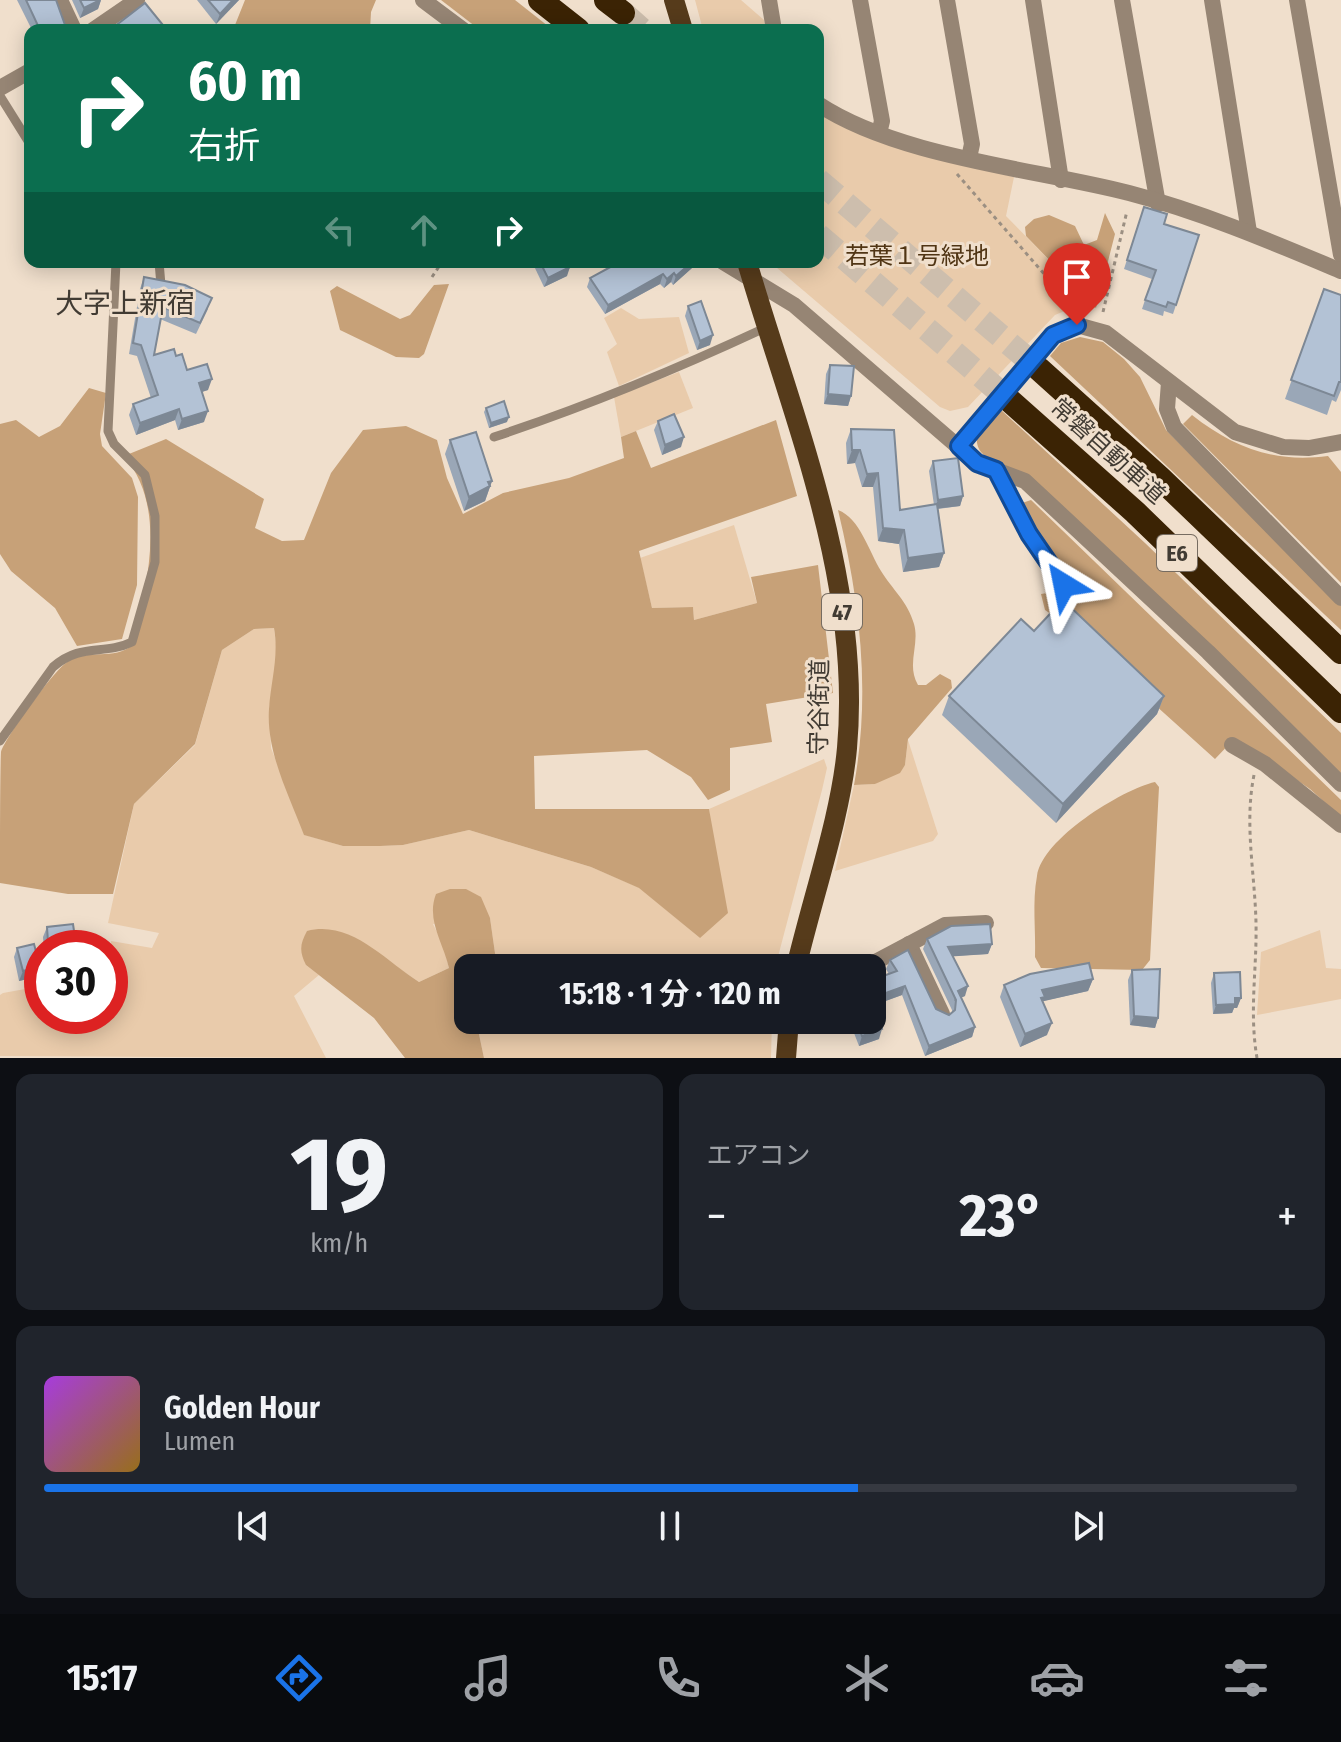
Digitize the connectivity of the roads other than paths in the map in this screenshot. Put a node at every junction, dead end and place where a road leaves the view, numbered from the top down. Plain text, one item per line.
1 (60, 0) edge
2 (137, 0) edge
3 (423, 0) edge
4 (540, 0) edge
5 (674, 0) edge
6 (769, 0) edge
7 (860, 0) edge
8 (947, 0) edge
9 (1033, 0) edge
10 (1122, 0) edge
11 (1212, 0) edge
12 (1297, 0) edge
13 (71, 24) edge
14 (102, 24) edge
15 (455, 24) edge
16 (570, 24) edge
17 (681, 24) edge
18 (773, 24) edge
19 (24, 74) edge
20 (0, 88) edge
21 (0, 96) edge
22 (824, 108) edge
23 (879, 133) junction
24 (24, 134) edge
25 (962, 156) junction
26 (1061, 180) junction
27 (1158, 204) junction
28 (1249, 232) junction
29 (1341, 255) edge
30 (116, 268) edge
31 (160, 268) edge
32 (750, 270) edge
33 (1341, 271) edge
34 (161, 285) edge
35 (767, 327) junction
36 (1039, 369) tunnel mouth
37 (1169, 382) junction
38 (1009, 400) tunnel mouth
39 (494, 437) dead end
40 (1341, 442) edge
41 (959, 446) junction
42 (996, 470) junction
43 (1064, 585) dead end
44 (1341, 598) edge
45 (1341, 652) edge
46 (1341, 711) edge
47 (0, 741) edge
48 (1232, 745) dead end
49 (1341, 784) edge
50 (1341, 825) edge
51 (986, 923) edge
52 (909, 944) junction
53 (799, 954) edge
54 (886, 956) edge
55 (942, 1014) edge
56 (788, 1034) edge
57 (786, 1058) edge

1 - 13 street
2 - 14 street
3 - 15 street
4 - 16 highway
5 - 17 main road
6 - 18 street
7 - 23 street
8 - 25 street
9 - 26 street
10 - 27 street
11 - 28 street
12 - 29 street
19 - 20 street
21 - 24 lane
22 - 23 street
23 - 25 street
25 - 26 street
26 - 27 street
27 - 28 street
28 - 33 street
30 - 47 lane
31 - 34 lane
32 - 35 main road, 守谷街道 / 47
32 - 41 street
35 - 39 lane
35 - 53 main road, 守谷街道 / 47
36 - 45 highway, 常磐自動車道 / E6
37 - 40 street
37 - 41 street
37 - 44 street
38 - 46 highway, 常磐自動車道 / E6
41 - 42 street
42 - 43 street
42 - 49 street
48 - 50 street
51 - 52 street
52 - 54 street
52 - 55 street
56 - 57 main road

